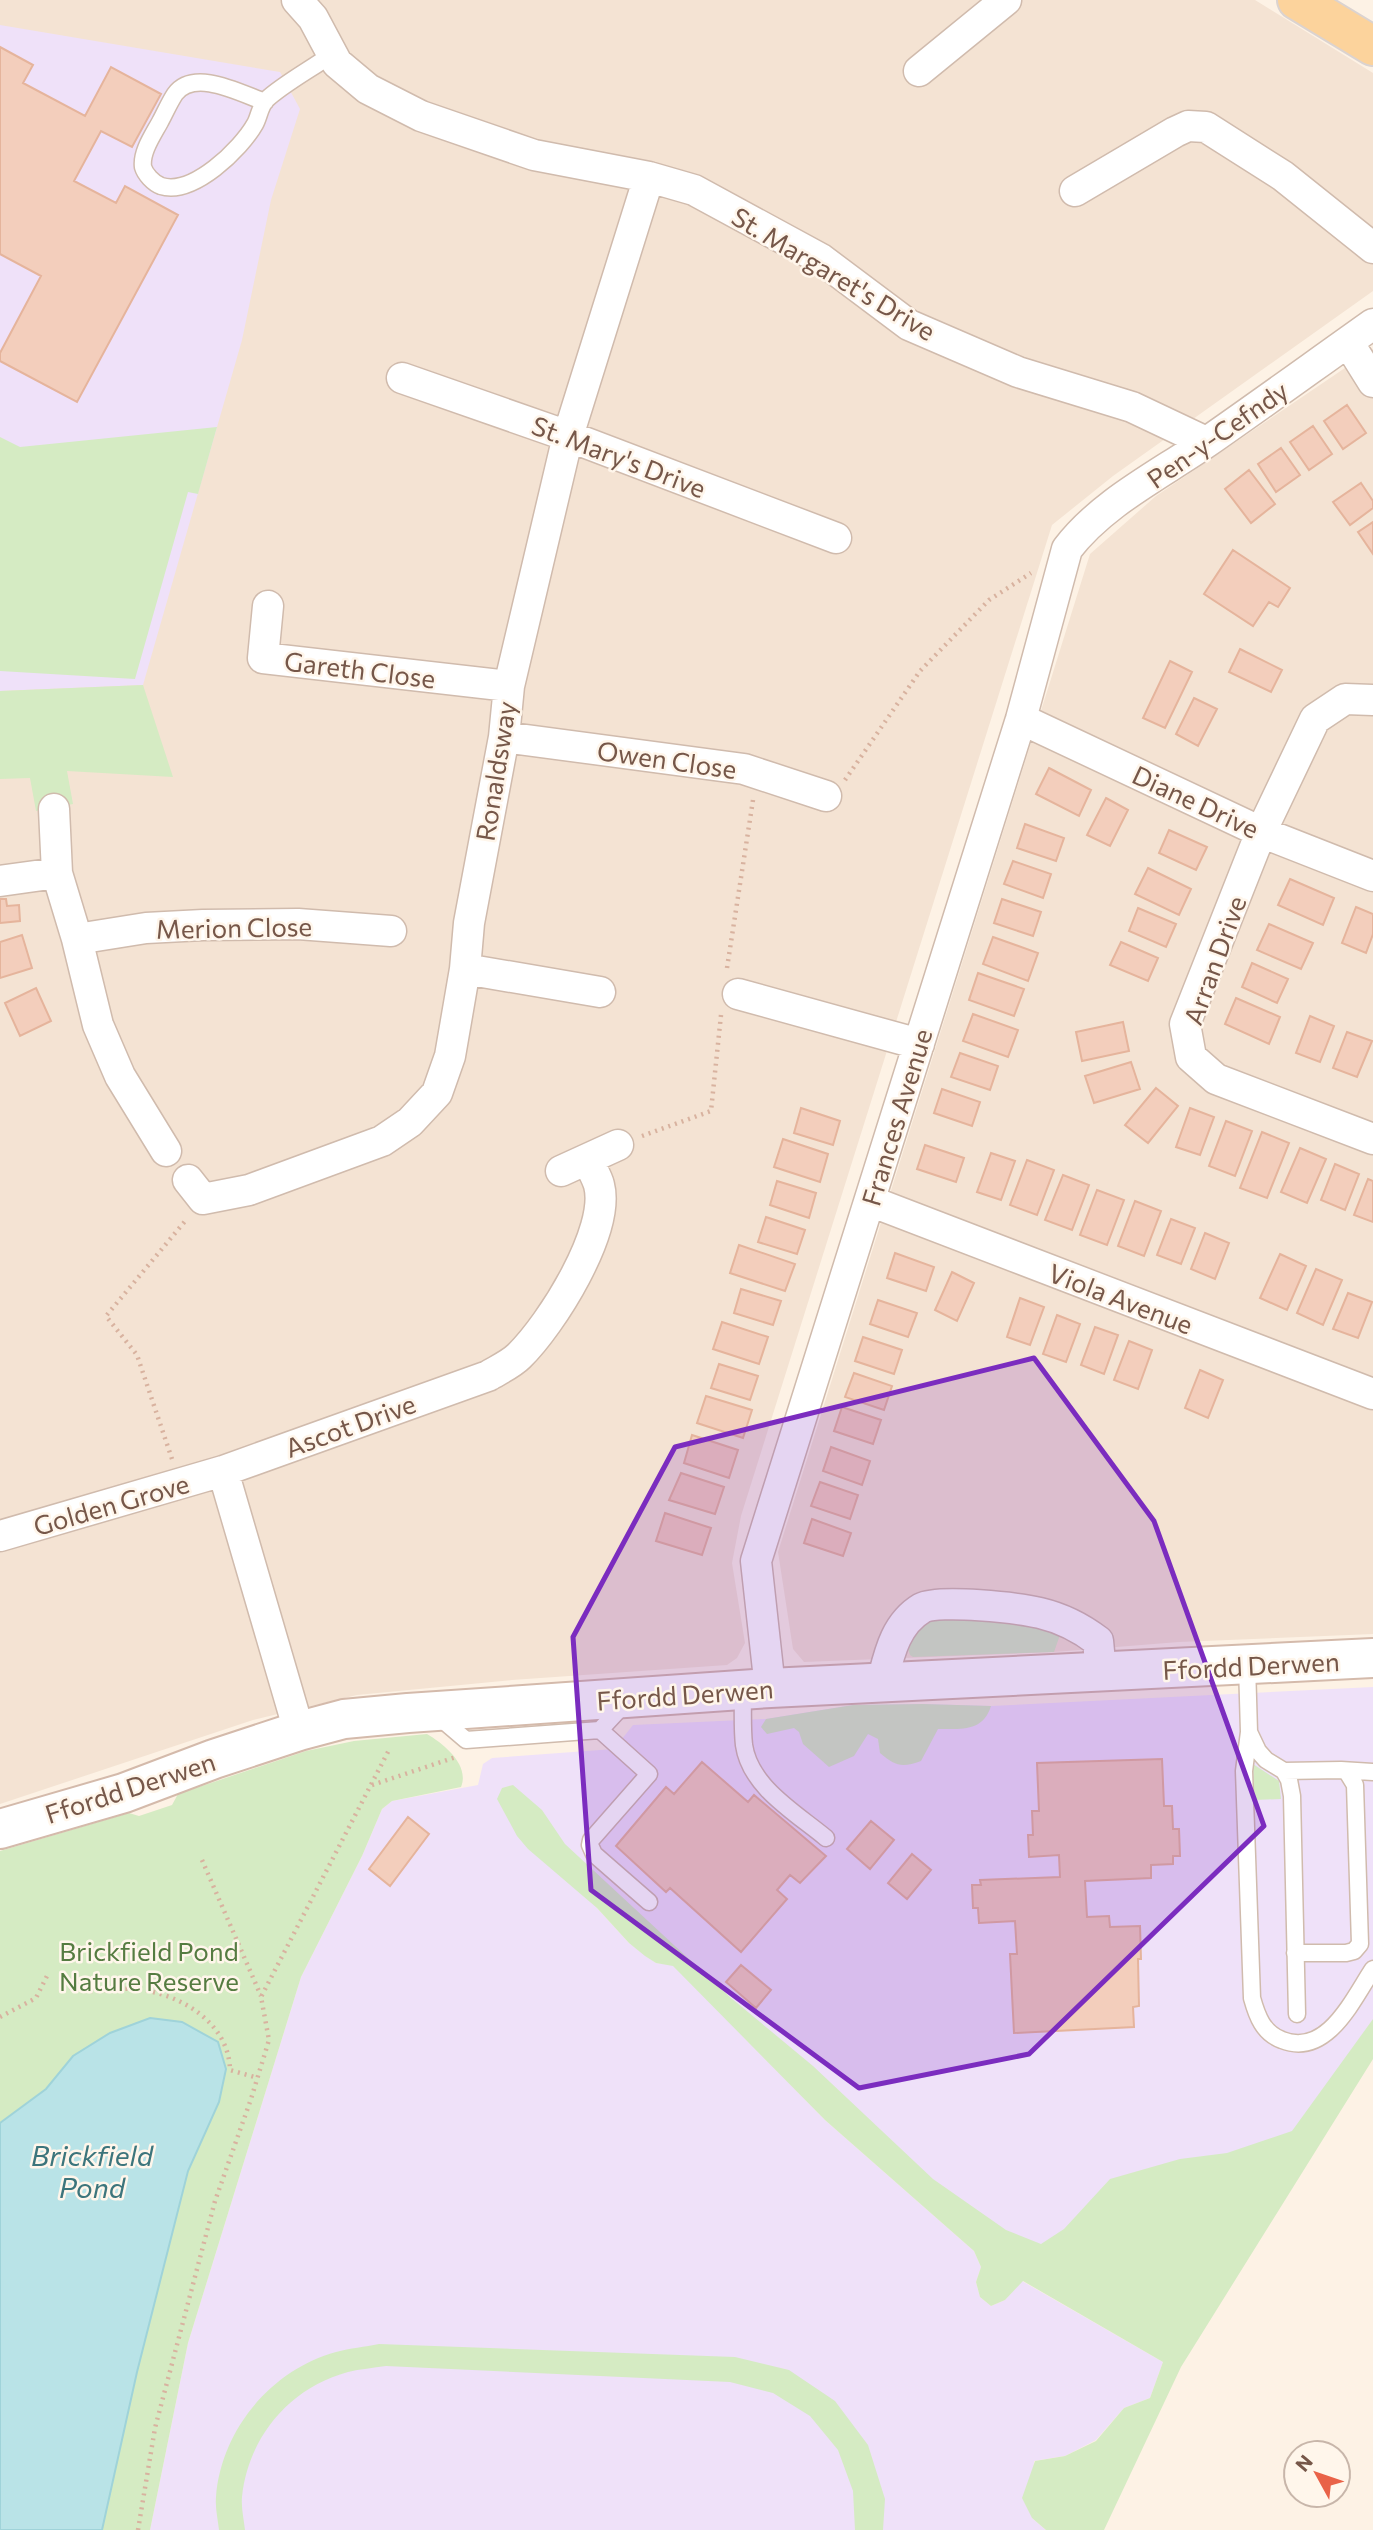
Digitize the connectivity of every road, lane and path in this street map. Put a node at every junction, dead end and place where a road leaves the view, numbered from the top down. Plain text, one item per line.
1 (297, 0) edge
2 (1006, 0) edge
3 (1297, 0) edge
4 (1373, 46) edge
5 (332, 54) junction
6 (919, 71) dead end
7 (264, 102) junction
8 (649, 177) junction
9 (1075, 191) dead end
10 (1373, 248) edge
11 (1373, 324) edge
12 (1348, 342) junction
13 (402, 378) dead end
14 (1373, 382) edge
15 (568, 436) junction
16 (1206, 442) junction
17 (836, 538) dead end
18 (1067, 550) junction
19 (268, 606) dead end
20 (509, 686) junction
21 (1373, 699) edge
22 (1021, 719) junction
23 (504, 737) junction
24 (757, 773) junction
25 (826, 796) joint
26 (54, 809) dead end
27 (1261, 832) junction
28 (57, 873) junction
29 (1373, 876) edge
30 (0, 881) edge
31 (391, 932) dead end
32 (77, 939) junction
33 (465, 969) junction
34 (600, 992) dead end
35 (731, 994) junction
36 (919, 1044) junction
37 (1373, 1139) edge
38 (618, 1145) joint
39 (166, 1151) dead end
40 (196, 1190) joint
41 (870, 1202) junction
42 (1373, 1394) edge
43 (223, 1471) junction
44 (180, 1483) junction
45 (0, 1536) edge
46 (1373, 1658) edge
47 (1247, 1665) junction
48 (1101, 1673) junction
49 (882, 1682) junction
50 (756, 1689) junction
51 (630, 1698) junction
52 (420, 1712) junction
53 (600, 1730) junction
54 (299, 1731) junction
55 (1249, 1732) junction
56 (467, 1740) junction
57 (1341, 1770) junction
58 (1284, 1771) junction
59 (1373, 1772) edge
60 (371, 1785) junction
61 (5, 1827) edge
62 (826, 1838) dead end
63 (202, 1860) dead end
64 (649, 1902) dead end
65 (1295, 1953) junction
66 (1373, 1969) edge
67 (48, 1974) dead end
68 (71, 1987) dead end
69 (261, 1997) junction
70 (1297, 2014) dead end
71 (0, 2017) edge
72 (258, 2078) junction
73 (138, 2530) edge

1 - 5 street, St. Margaret's Drive
2 - 6 street
3 - 4 main road
5 - 7 lane
5 - 8 street, St. Margaret's Drive
7 - 7 lane
8 - 15 street, Ronaldsway
8 - 16 street, St. Margaret's Drive
9 - 10 street
11 - 12 street, Pen-y-Cefndy
12 - 14 street
12 - 16 street, Pen-y-Cefndy
13 - 15 street, St. Mary's Drive
15 - 17 street, St. Mary's Drive
15 - 20 street, Ronaldsway
16 - 18 street, Pen-y-Cefndy
18 - 22 street, Frances Avenue
18 - 25 path
19 - 20 street, Gareth Close
20 - 23 street, Ronaldsway
21 - 27 street, Arran Drive
22 - 27 street, Diane Drive
22 - 36 street, Frances Avenue
23 - 24 street, Owen Close
23 - 33 street, Ronaldsway
24 - 25 street, Owen Close
24 - 35 path
26 - 28 street
27 - 29 street, Diane Drive
27 - 37 street, Arran Drive
28 - 30 street
28 - 32 street
31 - 32 street, Merion Close
32 - 39 street
33 - 34 street
33 - 40 street, Ronaldsway
35 - 36 street
35 - 38 path
36 - 41 street, Frances Avenue
38 - 43 street, Ascot Drive
40 - 44 path
41 - 42 street, Viola Avenue
41 - 50 street, Frances Avenue
43 - 44 street, Golden Grove
43 - 54 street
44 - 45 street, Golden Grove
46 - 47 street, Ffordd Derwen
47 - 48 street, Ffordd Derwen
47 - 55 lane
48 - 49 street, Ffordd Derwen
48 - 49 street
49 - 50 street, Ffordd Derwen
50 - 51 street, Ffordd Derwen
50 - 62 lane
51 - 52 street, Ffordd Derwen
51 - 53 lane
52 - 54 street, Ffordd Derwen
52 - 56 lane
52 - 60 path
53 - 56 lane
53 - 64 lane
54 - 61 street, Ffordd Derwen
55 - 58 lane
55 - 66 lane
56 - 60 path
57 - 58 lane
57 - 59 lane
57 - 65 lane
58 - 65 lane
60 - 69 path
63 - 69 path
65 - 70 lane
67 - 71 path
68 - 72 path
69 - 72 path
72 - 73 path

